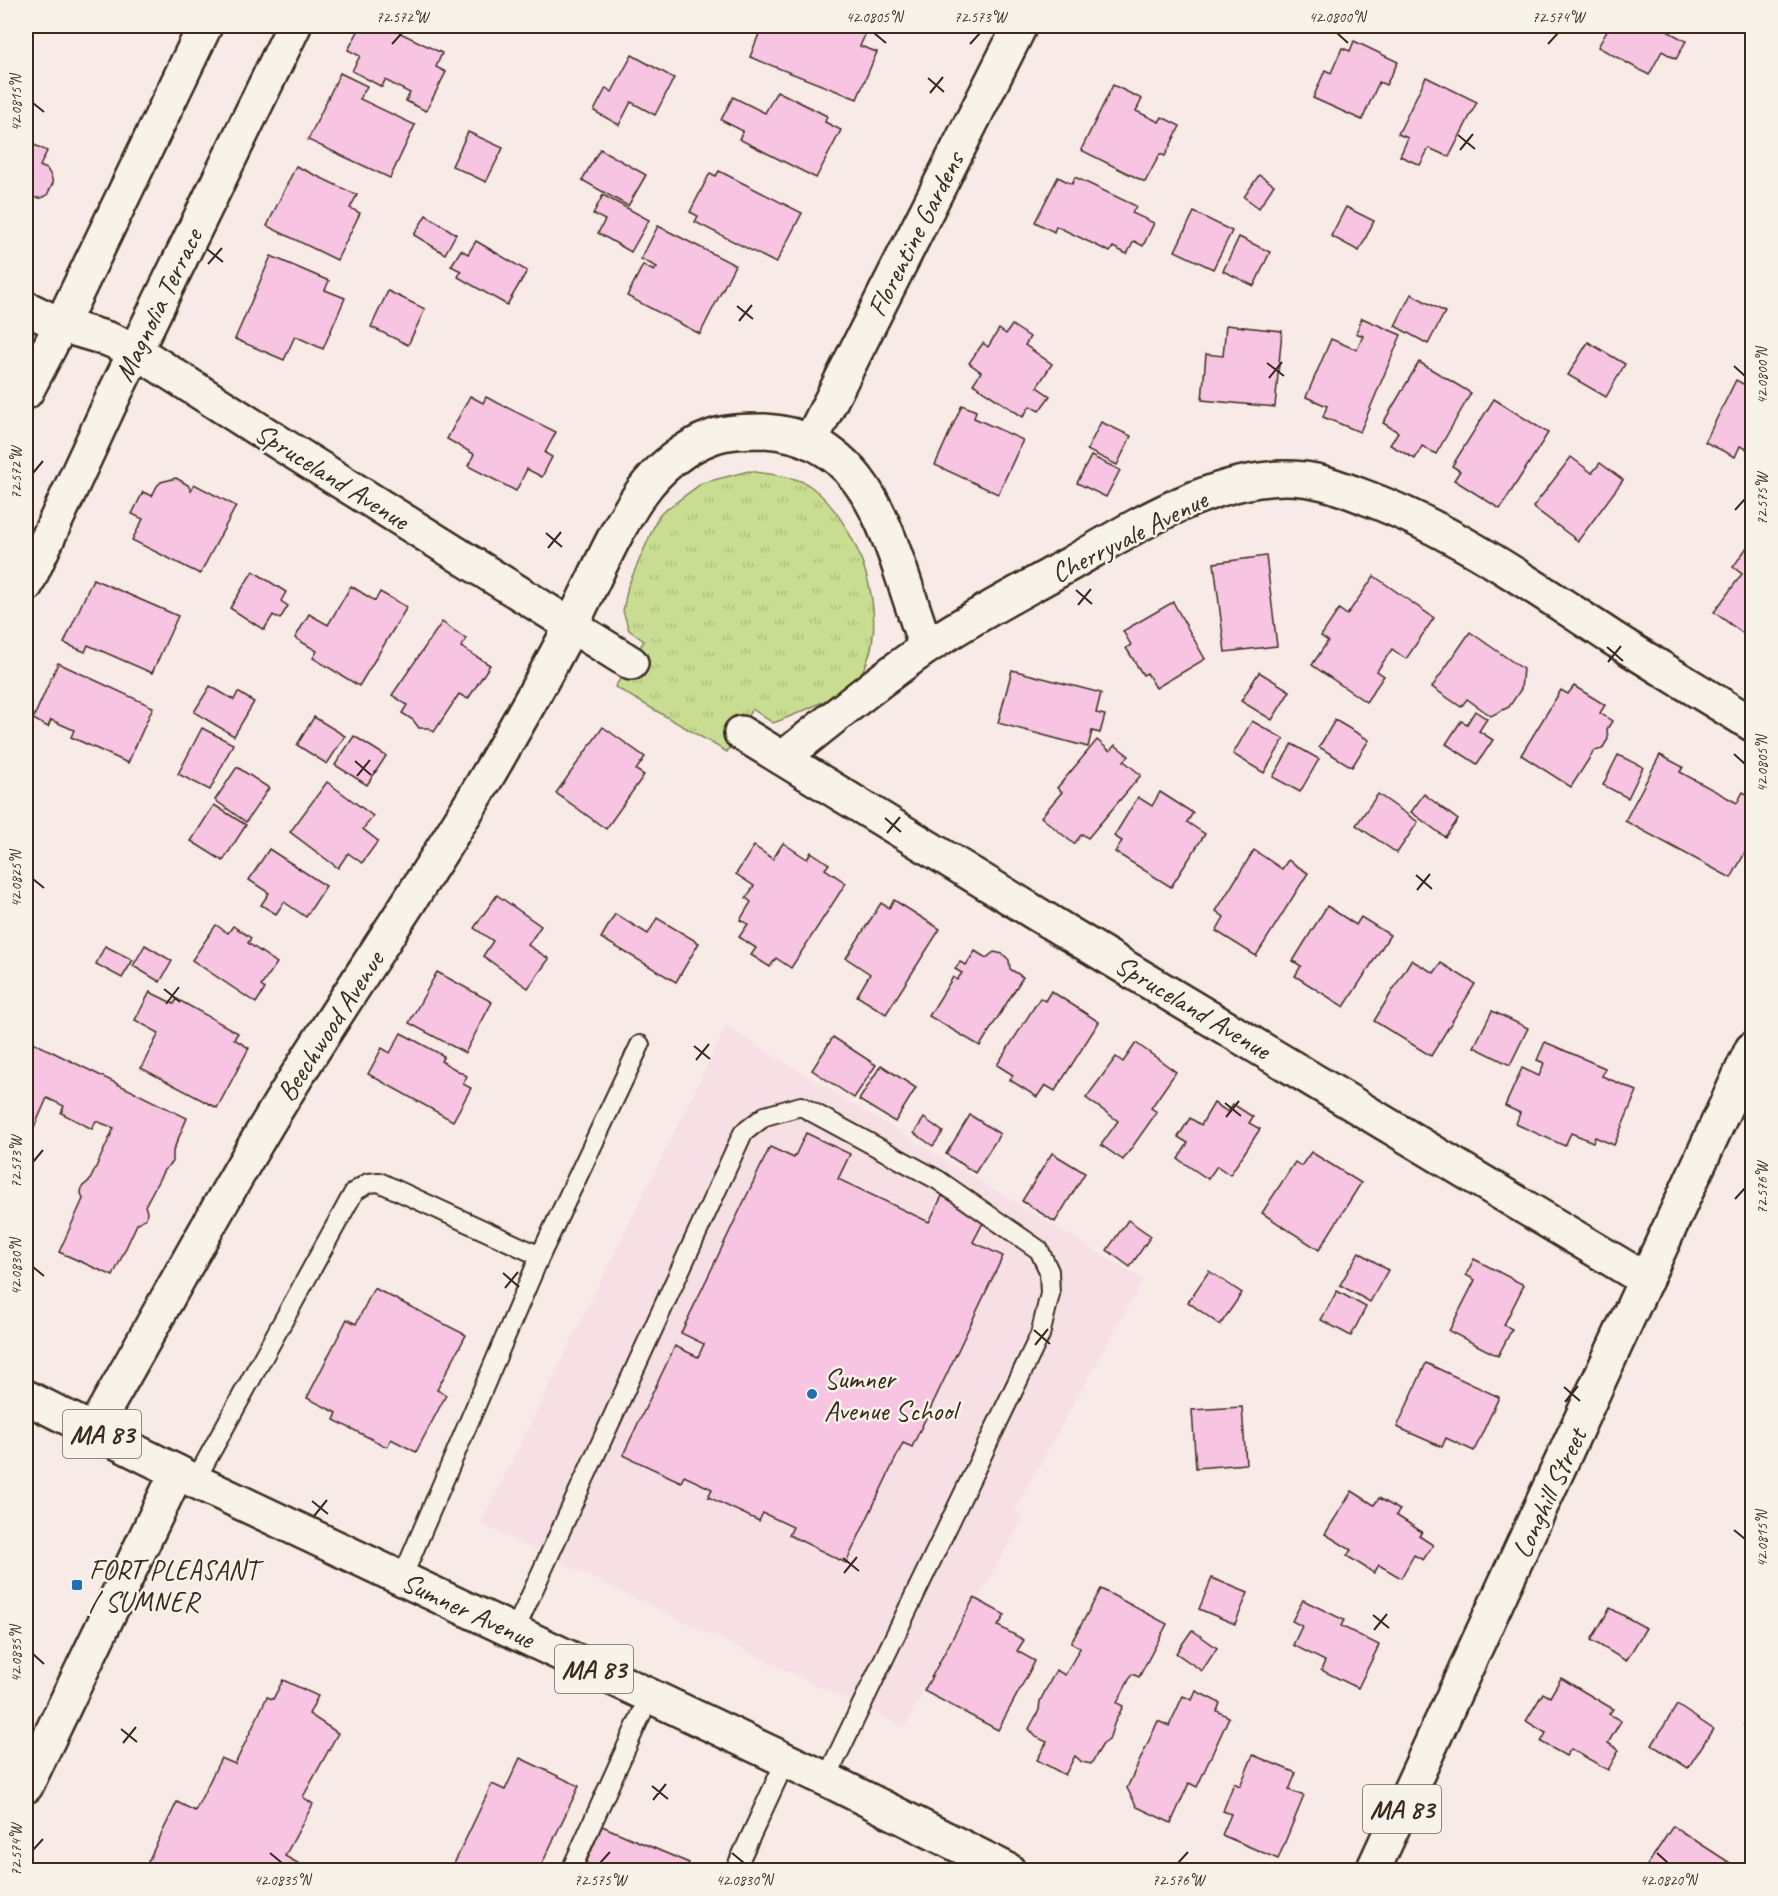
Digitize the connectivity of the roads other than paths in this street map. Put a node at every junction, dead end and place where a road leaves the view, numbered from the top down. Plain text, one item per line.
1 (205, 26) edge
2 (294, 26) edge
3 (1020, 26) edge
4 (26, 308) edge
5 (61, 325) junction
6 (136, 351) junction
7 (26, 392) edge
8 (810, 442) junction
9 (26, 585) edge
10 (571, 626) junction
11 (926, 647) junction
12 (631, 663) dead end
13 (1752, 724) edge
14 (741, 732) dead end
15 (783, 758) junction
16 (640, 1046) dead end
17 (1752, 1049) edge
18 (540, 1256) junction
19 (1646, 1280) junction
20 (26, 1398) edge
21 (93, 1430) junction
22 (186, 1477) junction
23 (402, 1578) junction
24 (514, 1632) junction
25 (650, 1695) junction
26 (33, 1752) edge
27 (786, 1761) junction
28 (826, 1779) junction
29 (26, 1786) edge
30 (572, 1870) edge
31 (735, 1870) edge
32 (1008, 1870) edge
33 (1373, 1870) edge

1 - 5 street
2 - 6 street, Magnolia Terrace
3 - 8 street, Florentine Gardens
4 - 5 street, Spruceland Avenue
5 - 6 street, Spruceland Avenue
5 - 7 street
6 - 9 street, Magnolia Terrace
6 - 10 street, Spruceland Avenue
8 - 10 street, Beechwood Avenue
8 - 11 street, Beechwood Avenue
10 - 12 street, Spruceland Avenue
10 - 21 street, Beechwood Avenue
11 - 13 street, Cherryvale Avenue
11 - 15 street, Cherryvale Avenue
14 - 15 street, Spruceland Avenue
15 - 19 street, Spruceland Avenue
16 - 18 lane
17 - 19 street, Longhill Street / MA 83
18 - 22 lane
18 - 23 lane
19 - 33 street, Longhill Street / MA 83
20 - 21 street, Sumner Avenue / MA 83
21 - 22 street, Sumner Avenue / MA 83
22 - 23 street, Sumner Avenue / MA 83
22 - 26 street
23 - 24 street, Sumner Avenue / MA 83
24 - 25 street, Sumner Avenue / MA 83
24 - 28 lane
25 - 27 street, Sumner Avenue / MA 83
25 - 30 lane
26 - 29 street
27 - 28 street, Sumner Avenue / MA 83
27 - 31 lane
28 - 32 street, Sumner Avenue / MA 83

